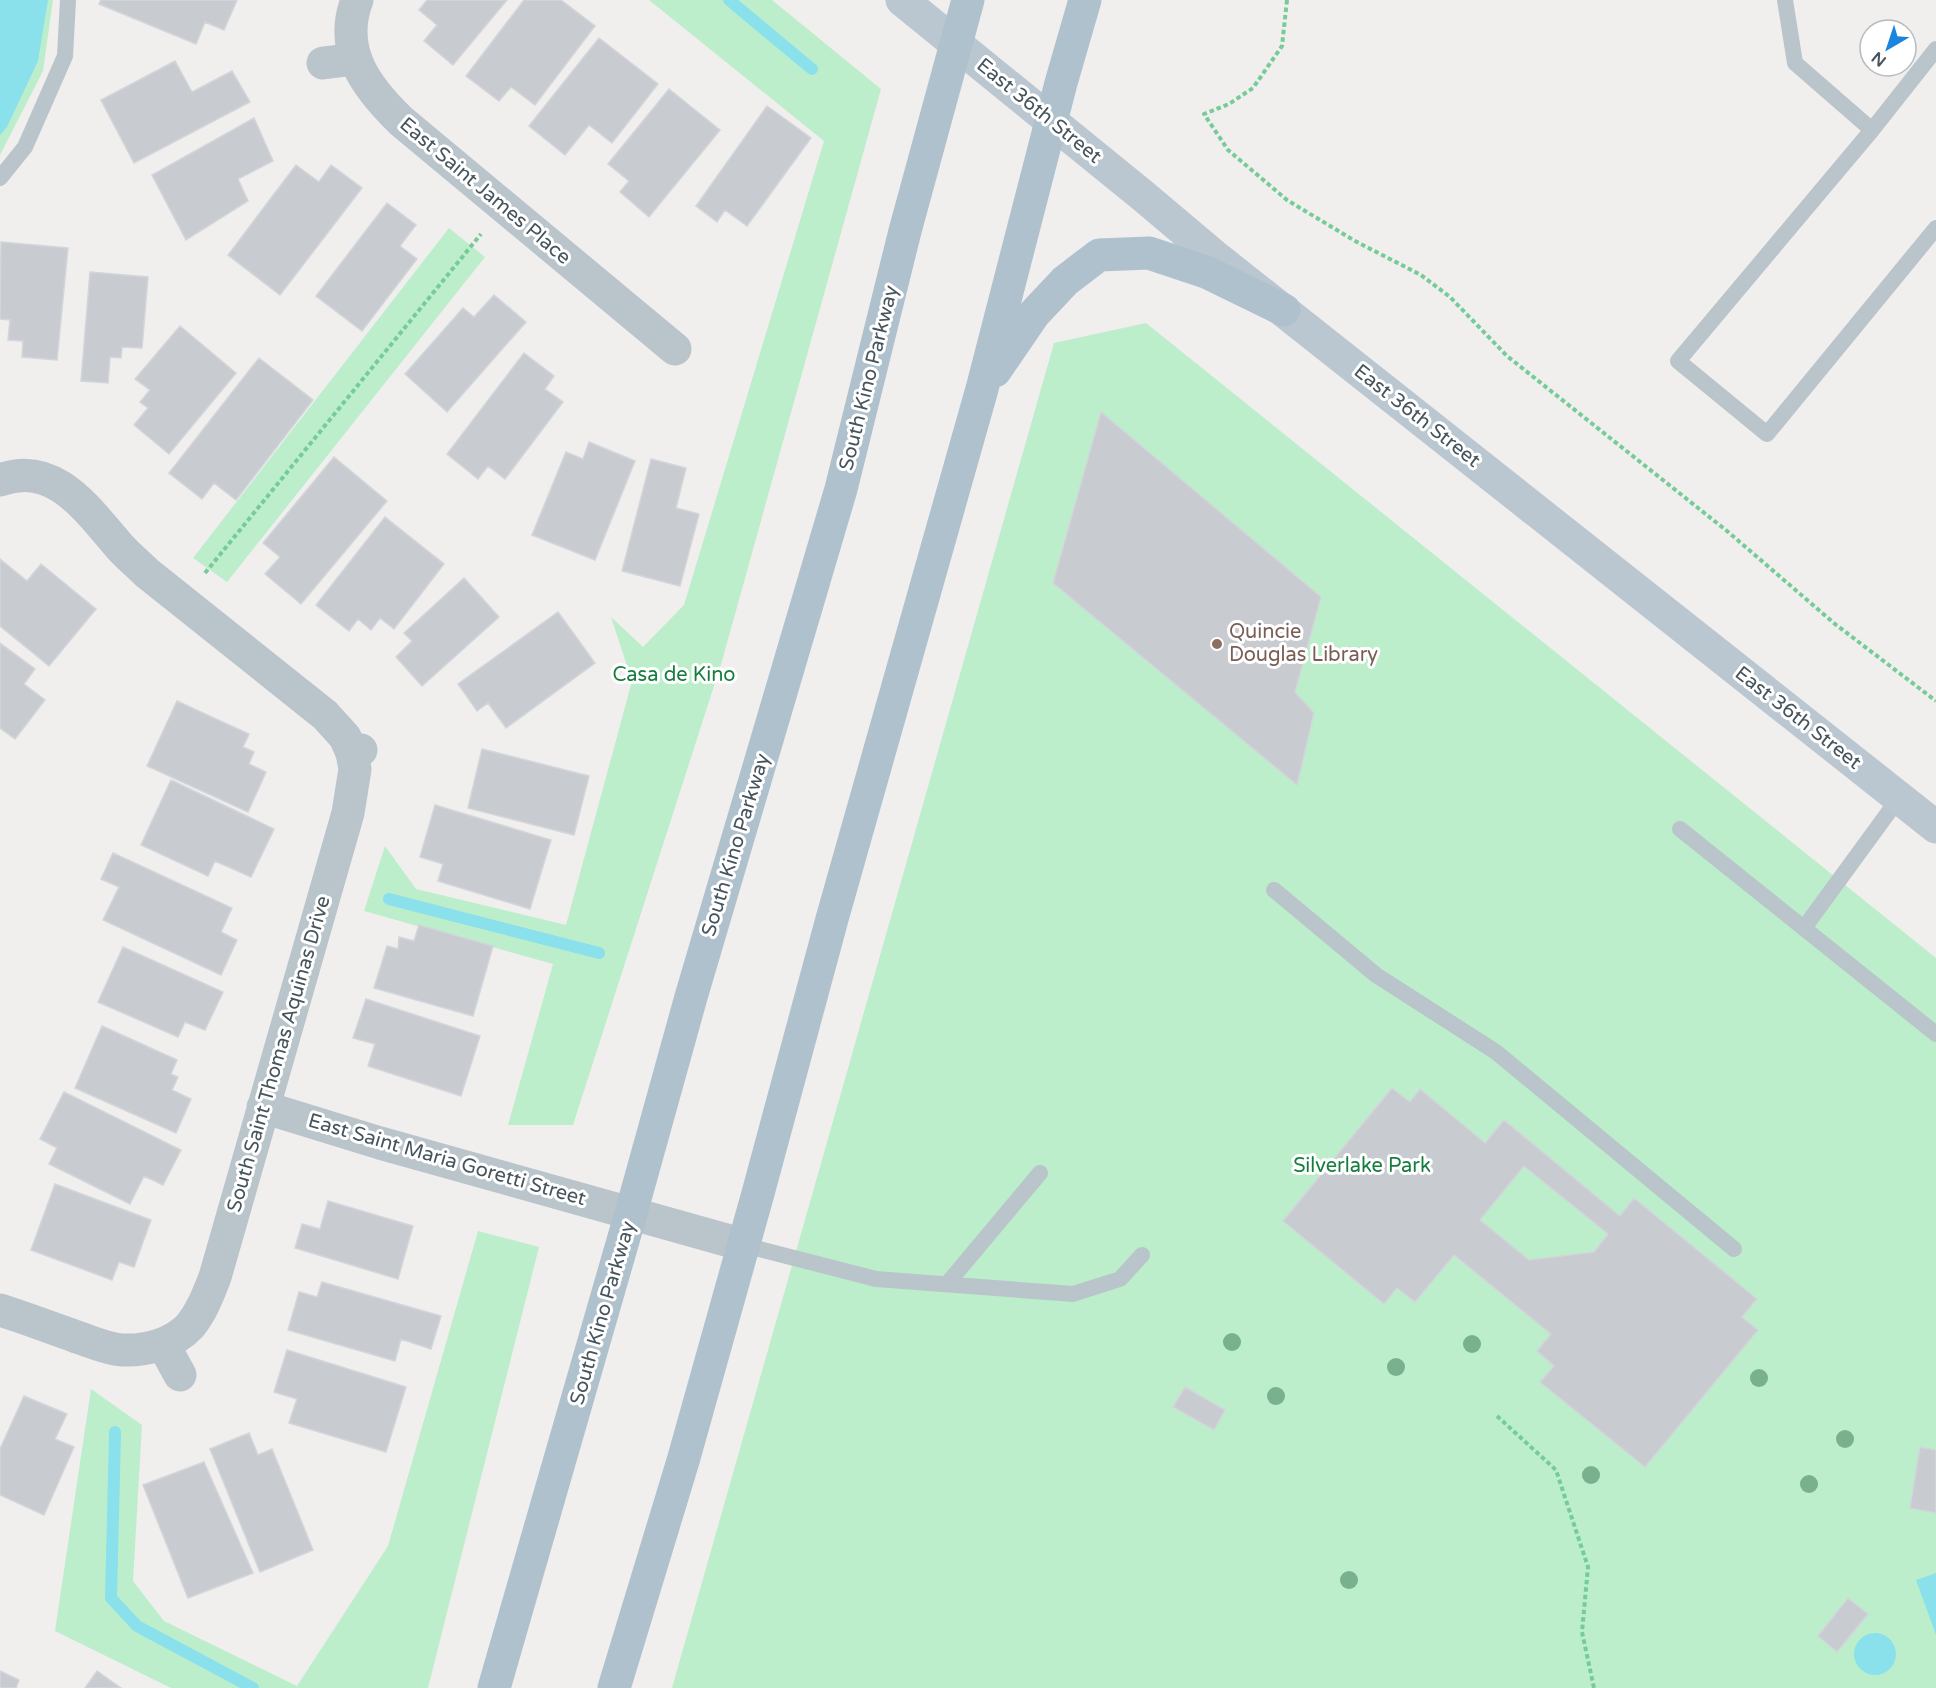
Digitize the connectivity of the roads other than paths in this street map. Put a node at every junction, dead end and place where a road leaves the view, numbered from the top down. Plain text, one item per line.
1 (68, 0) edge
2 (357, 0) edge
3 (902, 0) edge
4 (968, 0) edge
5 (1085, 0) edge
6 (1785, 0) edge
7 (956, 45) junction
8 (1936, 49) edge
9 (355, 58) junction
10 (323, 63) dead end
11 (1051, 121) junction
12 (1872, 130) junction
13 (0, 178) edge
14 (1936, 228) edge
15 (1284, 310) junction
16 (675, 349) dead end
17 (982, 389) junction
18 (0, 480) edge
19 (1899, 798) junction
20 (1936, 827) edge
21 (1680, 829) dead end
22 (1274, 890) dead end
23 (1804, 928) junction
24 (1936, 1034) edge
25 (263, 1107) junction
26 (1040, 1173) dead end
27 (632, 1213) junction
28 (744, 1245) junction
29 (1734, 1249) dead end
30 (1142, 1255) dead end
31 (947, 1284) junction
32 (0, 1310) edge
33 (162, 1344) junction
34 (180, 1375) dead end
35 (494, 1688) edge
36 (614, 1688) edge

1 - 13 lane
2 - 9 street, East Saint James Place
3 - 7 main road, East 36th Street
4 - 7 main road, South Kino Parkway
5 - 11 main road
6 - 12 lane
7 - 11 main road, East 36th Street
7 - 27 main road, South Kino Parkway
8 - 12 lane
9 - 10 street
9 - 16 street, East Saint James Place
11 - 15 main road, East 36th Street
11 - 17 main road
12 - 14 lane
15 - 17 main road
15 - 19 main road, East 36th Street
17 - 28 main road
18 - 25 street, South Saint Thomas Aquinas Drive
19 - 20 main road, East 36th Street
19 - 23 lane
21 - 23 lane
22 - 29 lane
23 - 24 lane
25 - 27 street, East Saint Maria Goretti Street
25 - 33 street, South Saint Thomas Aquinas Drive
26 - 31 lane
27 - 28 street, East Saint Maria Goretti Street
27 - 35 main road, South Kino Parkway
28 - 31 lane
28 - 36 main road
30 - 31 lane
32 - 33 street
33 - 34 street

